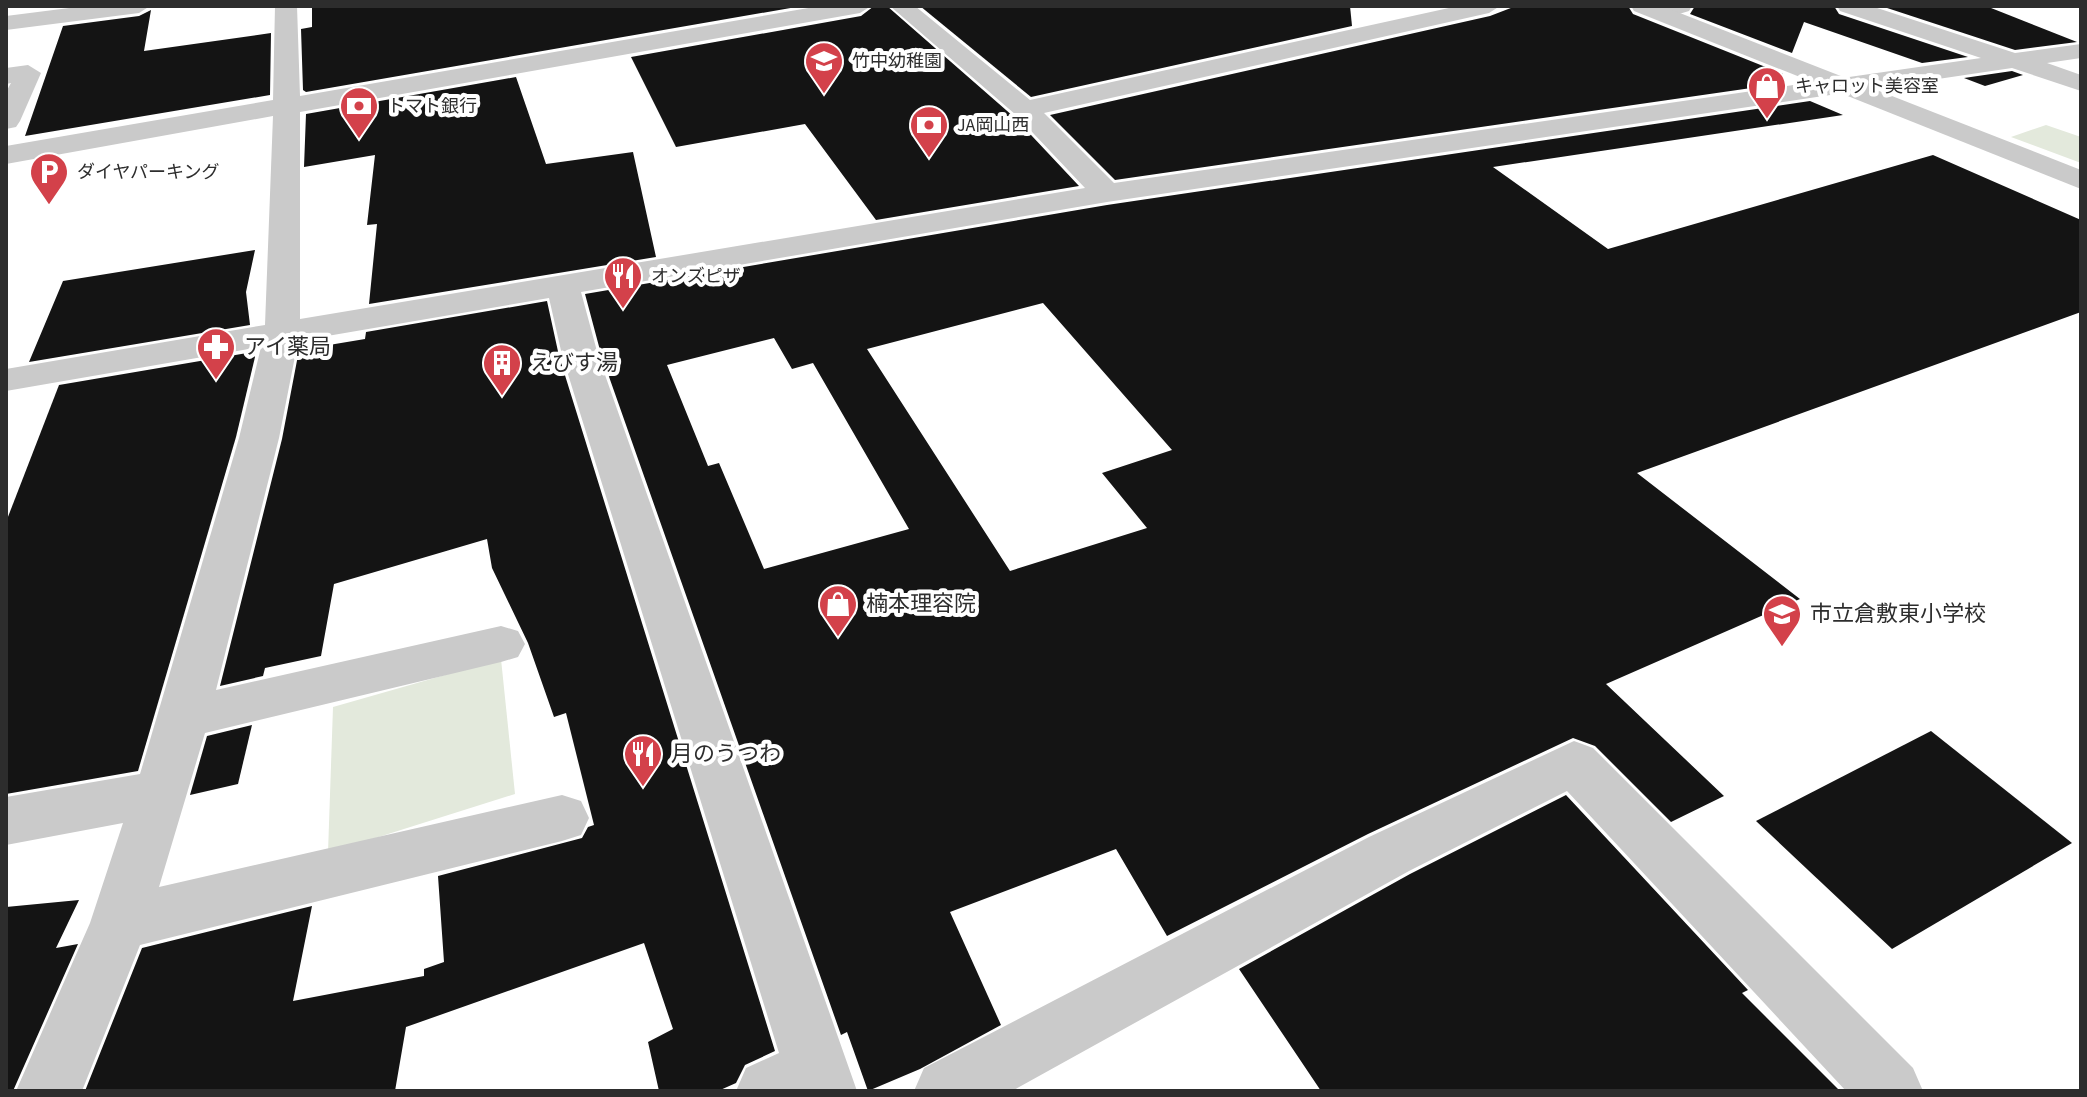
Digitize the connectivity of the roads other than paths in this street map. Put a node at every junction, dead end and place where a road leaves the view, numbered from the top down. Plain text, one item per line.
1 (139, 6) edge
2 (286, 6) edge
3 (860, 6) edge
4 (901, 6) edge
5 (1489, 6) edge
6 (1849, 6) edge
7 (1661, 8) edge
8 (52, 17) junction
9 (6, 23) edge
10 (2081, 51) edge
11 (2013, 61) junction
12 (17, 74) edge
13 (2081, 83) edge
14 (1843, 86) junction
15 (285, 107) junction
16 (1025, 109) junction
17 (6, 121) edge
18 (6, 155) edge
19 (2081, 180) edge
20 (1107, 193) junction
21 (563, 287) junction
22 (282, 334) junction
23 (6, 380) edge
24 (501, 644) dead end
25 (184, 718) junction
26 (160, 793) junction
27 (562, 818) dead end
28 (6, 821) edge
29 (119, 923) junction
30 (803, 1084) edge
31 (49, 1091) edge
32 (947, 1091) edge
33 (1890, 1091) edge

1 - 8 street
2 - 15 street
3 - 15 street
4 - 16 street
5 - 16 street
6 - 11 street
7 - 14 street
8 - 9 street
8 - 12 street
10 - 11 street
11 - 13 street
11 - 14 street
12 - 17 street
14 - 19 street
14 - 20 street
15 - 18 street
15 - 22 street
16 - 20 street
20 - 21 street
21 - 22 street
21 - 30 street
22 - 23 street
22 - 25 street
24 - 25 street
25 - 26 street
26 - 28 street
26 - 29 street
27 - 29 street
29 - 31 street
32 - 33 street

